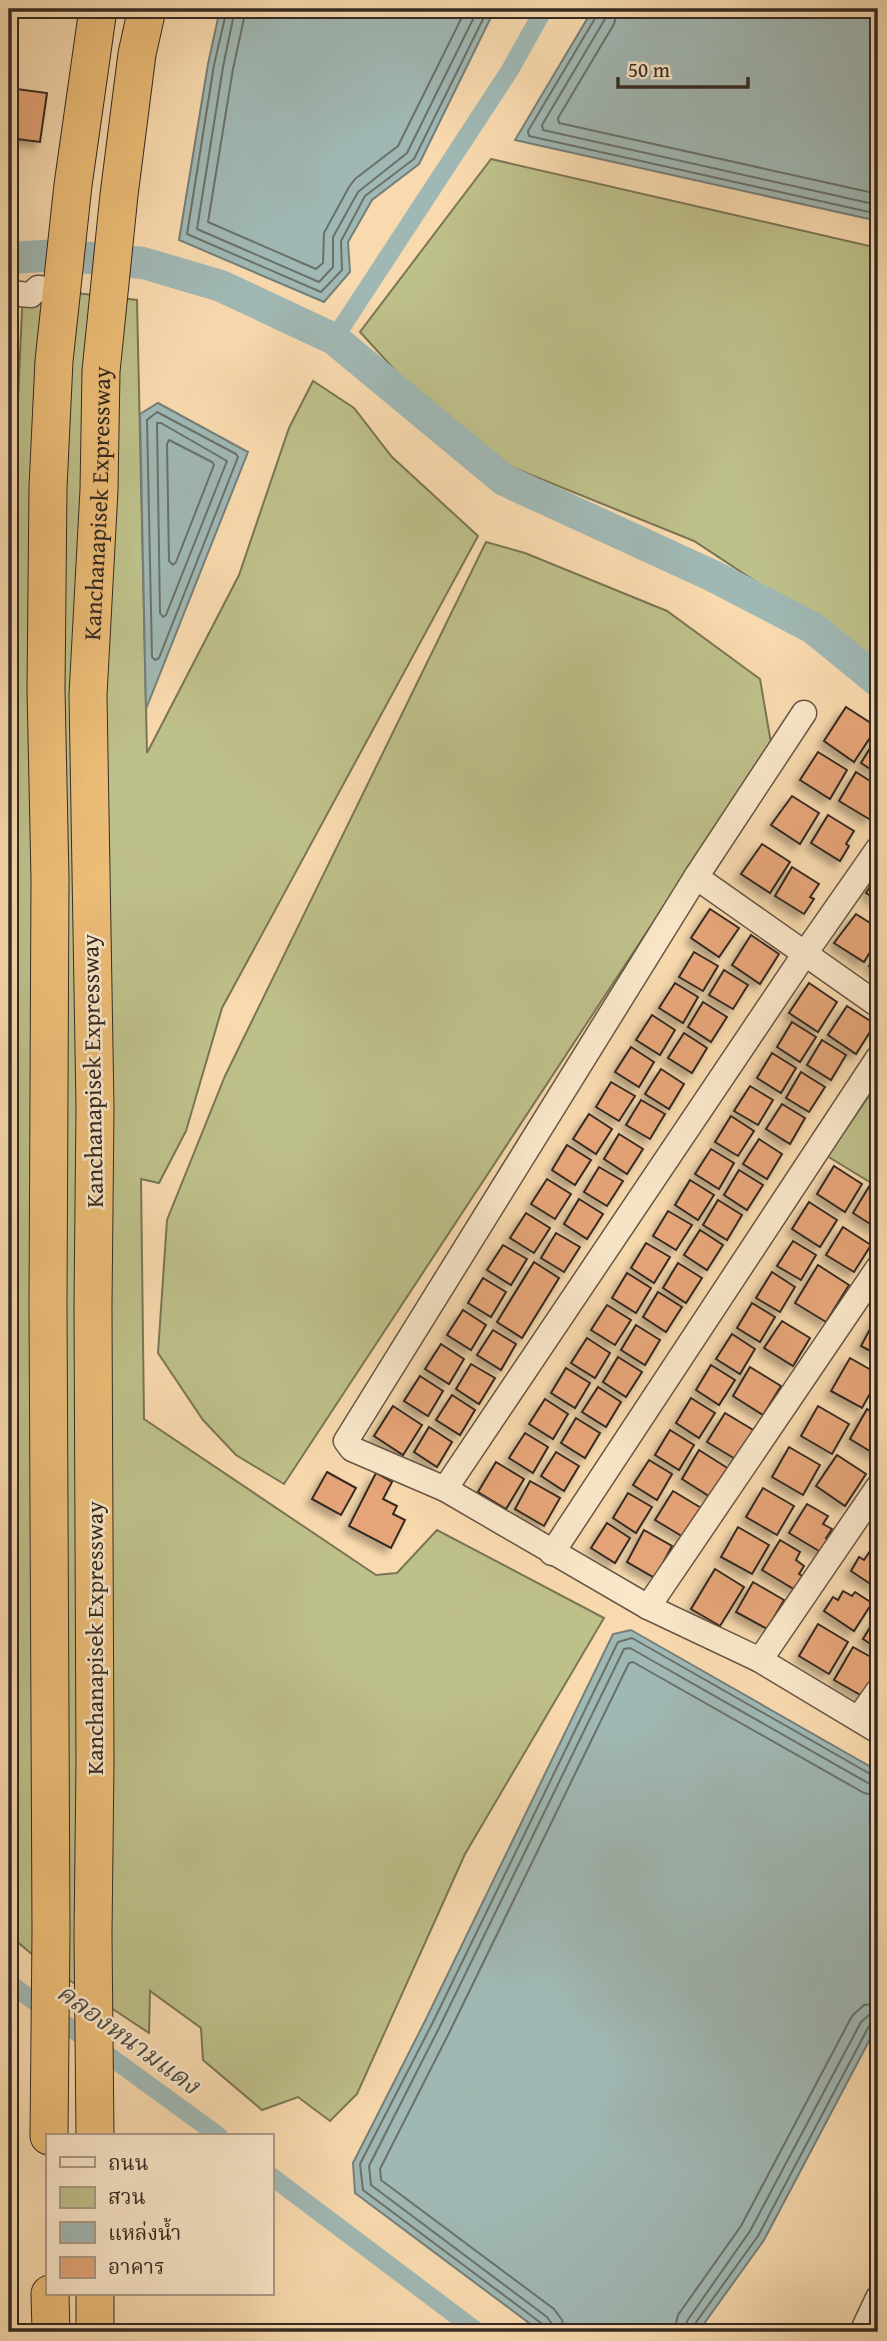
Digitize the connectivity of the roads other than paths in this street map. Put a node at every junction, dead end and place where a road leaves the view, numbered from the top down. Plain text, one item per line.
1 (98, 9) edge
2 (146, 9) edge
3 (62, 291) junction
4 (9, 293) edge
5 (804, 713) dead end
6 (878, 849) edge
7 (696, 877) junction
8 (806, 952) junction
9 (878, 1005) edge
10 (878, 1058) edge
11 (878, 1268) edge
12 (878, 1487) edge
13 (445, 1489) junction
14 (552, 1553) junction
15 (648, 1607) junction
16 (760, 1660) junction
17 (878, 1691) edge
18 (869, 1725) edge
19 (49, 2134) edge
20 (95, 2134) edge
21 (50, 2296) edge
22 (95, 2296) edge
23 (878, 2298) edge
24 (51, 2332) edge
25 (95, 2332) edge
26 (862, 2332) edge

1 - 3 highway, Kanchanapisek Expressway
2 - 20 highway, Kanchanapisek Expressway
3 - 4 street
3 - 19 highway, Kanchanapisek Expressway
5 - 7 street
6 - 8 street
7 - 8 street
7 - 13 street
8 - 9 street
8 - 13 street
10 - 14 street
11 - 15 street
12 - 16 street
13 - 14 street
14 - 15 street
15 - 16 street
16 - 18 street
17 - 18 street
21 - 24 highway
22 - 25 highway
23 - 26 street

